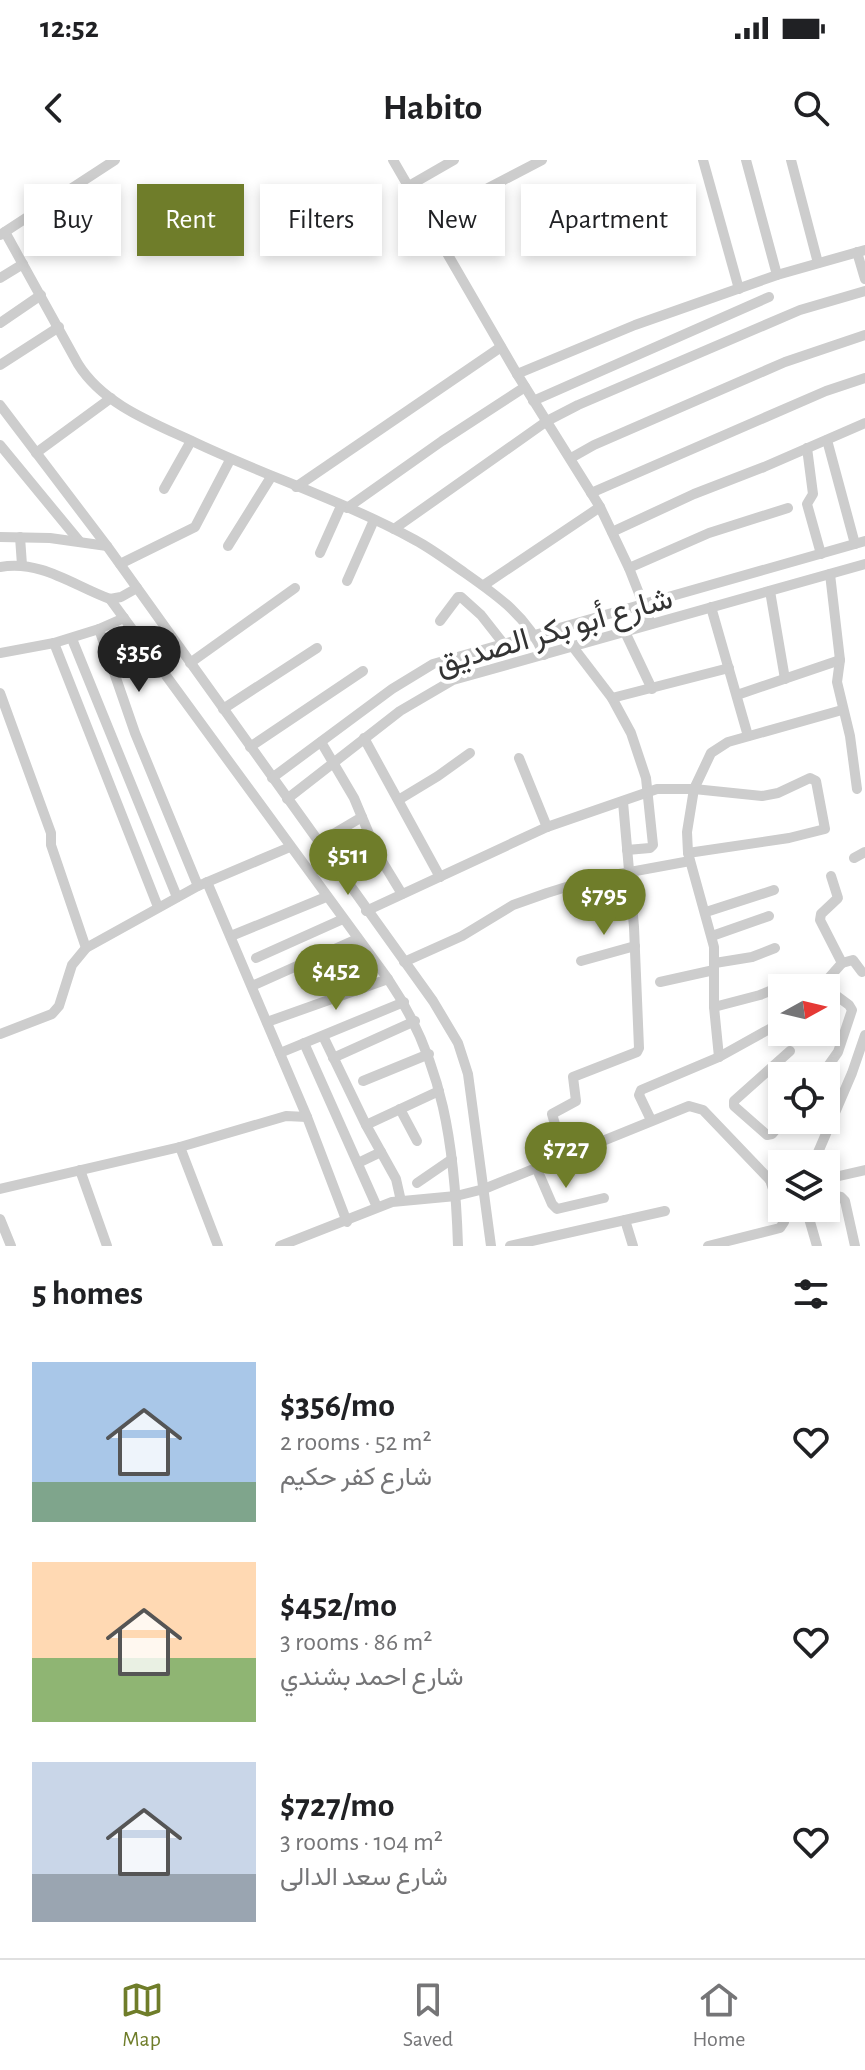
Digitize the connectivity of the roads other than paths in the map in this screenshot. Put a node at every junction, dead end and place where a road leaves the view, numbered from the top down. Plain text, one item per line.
1 (115, 160) edge
2 (454, 160) edge
3 (542, 160) edge
4 (703, 160) edge
5 (746, 160) edge
6 (791, 160) edge
7 (399, 162) edge
8 (406, 184) edge
9 (412, 184) edge
10 (496, 184) edge
11 (2, 233) edge
12 (861, 251) edge
13 (448, 256) edge
14 (818, 263) junction
15 (23, 264) junction
16 (777, 275) junction
17 (0, 278) edge
18 (865, 279) edge
19 (739, 289) junction
20 (865, 291) edge
21 (41, 295) junction
22 (769, 297) dead end
23 (0, 323) edge
24 (59, 327) junction
25 (865, 335) edge
26 (501, 347) junction
27 (0, 365) edge
28 (517, 374) junction
29 (865, 378) edge
30 (525, 387) junction
31 (111, 398) junction
32 (533, 401) junction
33 (0, 405) edge
34 (547, 421) junction
35 (865, 423) edge
36 (827, 440) junction
37 (191, 441) junction
38 (0, 445) edge
39 (807, 448) junction
40 (36, 453) junction
41 (571, 458) junction
42 (230, 460) junction
43 (271, 477) junction
44 (296, 487) junction
45 (164, 489) dead end
46 (591, 493) junction
47 (344, 507) junction
48 (600, 507) junction
49 (788, 508) dead end
50 (374, 520) junction
51 (394, 529) junction
52 (612, 532) junction
53 (0, 537) edge
54 (20, 537) junction
55 (80, 542) junction
56 (860, 543) edge
57 (107, 546) junction
58 (228, 546) dead end
59 (320, 553) dead end
60 (821, 554) junction
61 (120, 564) junction
62 (865, 564) edge
63 (22, 565) junction
64 (0, 567) edge
65 (629, 568) junction
66 (830, 574) junction
67 (347, 581) dead end
68 (484, 585) junction
69 (137, 588) junction
70 (295, 588) dead end
71 (770, 591) junction
72 (110, 599) junction
73 (643, 604) junction
74 (711, 607) junction
75 (124, 618) junction
76 (440, 621) dead end
77 (651, 624) junction
78 (99, 629) junction
79 (625, 632) junction
80 (536, 635) junction
81 (72, 639) junction
82 (54, 643) junction
83 (503, 643) junction
84 (573, 647) junction
85 (317, 648) dead end
86 (0, 653) edge
87 (544, 655) junction
88 (840, 660) junction
89 (190, 663) junction
90 (729, 668) junction
91 (363, 671) dead end
92 (785, 679) junction
93 (652, 689) junction
94 (0, 693) edge
95 (737, 695) junction
96 (612, 698) junction
97 (223, 709) junction
98 (842, 710) junction
99 (748, 736) junction
100 (364, 738) junction
101 (321, 742) junction
102 (250, 747) junction
103 (470, 753) dead end
104 (519, 758) dead end
105 (333, 762) junction
106 (860, 762) edge
107 (272, 778) junction
108 (694, 789) junction
109 (857, 789) dead end
110 (648, 793) junction
111 (287, 799) junction
112 (400, 799) junction
113 (623, 802) junction
114 (362, 817) junction
115 (547, 827) junction
116 (318, 843) junction
117 (290, 847) junction
118 (627, 850) junction
119 (865, 852) edge
120 (689, 857) junction
121 (854, 858) dead end
122 (630, 873) junction
123 (831, 876) dead end
124 (440, 877) junction
125 (203, 884) junction
126 (774, 890) dead end
127 (402, 894) junction
128 (177, 897) junction
129 (326, 897) junction
130 (158, 907) junction
131 (366, 911) junction
132 (706, 912) junction
133 (769, 916) dead end
134 (343, 919) junction
135 (231, 936) junction
136 (712, 936) junction
137 (357, 939) junction
138 (635, 946) junction
139 (86, 948) junction
140 (775, 948) dead end
141 (256, 958) dead end
142 (581, 961) dead end
143 (404, 962) junction
144 (715, 966) junction
145 (840, 966) junction
146 (862, 972) dead end
147 (834, 974) edge
148 (388, 979) junction
149 (660, 982) dead end
150 (252, 986) junction
151 (768, 992) edge
152 (840, 1001) edge
153 (404, 1002) junction
154 (714, 1007) junction
155 (415, 1021) junction
156 (267, 1022) junction
157 (768, 1030) edge
158 (0, 1034) edge
159 (865, 1035) edge
160 (323, 1036) junction
161 (304, 1043) junction
162 (840, 1046) edge
163 (790, 1051) dead end
164 (280, 1053) junction
165 (429, 1054) junction
166 (719, 1057) junction
167 (333, 1058) junction
168 (777, 1062) edge
169 (768, 1070) edge
170 (363, 1081) dead end
171 (439, 1091) junction
172 (400, 1109) junction
173 (307, 1117) junction
174 (651, 1120) junction
175 (366, 1125) junction
176 (772, 1134) edge
177 (417, 1141) dead end
178 (180, 1147) junction
179 (819, 1150) edge
180 (381, 1152) junction
181 (564, 1155) junction
182 (452, 1159) junction
183 (358, 1163) junction
184 (536, 1167) junction
185 (80, 1170) junction
186 (865, 1170) edge
187 (840, 1176) edge
188 (768, 1178) edge
189 (417, 1183) dead end
190 (0, 1189) edge
191 (484, 1189) junction
192 (456, 1196) junction
193 (840, 1197) edge
194 (604, 1198) dead end
195 (401, 1201) junction
196 (377, 1207) junction
197 (665, 1211) dead end
198 (0, 1219) edge
199 (625, 1220) junction
200 (347, 1222) junction
201 (784, 1222) edge
202 (810, 1222) edge
203 (858, 1241) edge
204 (11, 1246) edge
205 (107, 1246) edge
206 (218, 1246) edge
207 (283, 1246) edge
208 (458, 1246) edge
209 (491, 1246) edge
210 (510, 1246) edge
211 (633, 1246) edge
212 (708, 1246) edge
213 (817, 1246) edge

1 - 11 street
2 - 9 street
3 - 10 street
4 - 19 street
5 - 16 street
6 - 14 street
7 - 8 street
11 - 15 street
12 - 14 street
12 - 18 street
13 - 26 street
14 - 16 street
15 - 17 street
15 - 21 street
16 - 19 street
19 - 28 street
20 - 34 street
21 - 23 street
21 - 24 street
22 - 32 street
24 - 27 street
24 - 31 street
25 - 41 street
26 - 28 street
26 - 44 street
28 - 30 street
29 - 46 street
30 - 32 street
30 - 47 street
31 - 37 street
31 - 40 street
32 - 34 street
33 - 40 street
34 - 41 street
34 - 51 street
35 - 36 street
36 - 39 street
36 - 56 street
37 - 42 street
37 - 45 street
38 - 55 street
39 - 52 street
39 - 60 street
40 - 57 street
41 - 46 street
42 - 43 street
42 - 61 street
43 - 44 street
43 - 58 street
44 - 47 street
46 - 48 street
47 - 50 street
47 - 59 street
48 - 52 street
48 - 68 street
49 - 65 street
50 - 51 street
50 - 67 street
51 - 68 street
52 - 65 street
53 - 54 street
54 - 55 street
54 - 63 street
55 - 57 street
56 - 60 street, شارع أبو بكر الصديق
57 - 61 street
60 - 73 street, شارع أبو بكر الصديق
61 - 69 street
62 - 66 street, شارع أبو بكر الصديق
63 - 64 street
63 - 72 street
65 - 73 street
66 - 71 street, شارع أبو بكر الصديق
66 - 88 street
68 - 80 street
69 - 72 street
69 - 89 street
70 - 89 street
71 - 74 street, شارع أبو بكر الصديق
71 - 92 street
72 - 75 street
73 - 77 street
73 - 80 street, شارع أبو بكر الصديق
74 - 77 street, شارع أبو بكر الصديق
74 - 90 street
75 - 78 street
75 - 117 street
76 - 83 street
77 - 79 street, شارع أبو بكر الصديق
78 - 81 street
78 - 125 street
79 - 84 street, شارع أبو بكر الصديق
79 - 93 street
80 - 83 street, شارع أبو بكر الصديق
80 - 87 street
81 - 82 street
81 - 128 street
82 - 86 street
82 - 130 street
83 - 101 street, شارع أبو بكر الصديق
84 - 87 street, شارع أبو بكر الصديق
84 - 96 street
85 - 97 street
87 - 100 street, شارع أبو بكر الصديق
88 - 92 street
88 - 98 street
89 - 97 street
90 - 93 street
90 - 95 street
91 - 102 street
92 - 95 street
93 - 96 street
94 - 139 street
95 - 99 street
96 - 110 street
97 - 102 street
98 - 99 street
98 - 106 street
99 - 108 street
100 - 105 street, شارع أبو بكر الصديق
100 - 112 street
101 - 105 street
101 - 107 street, شارع أبو بكر الصديق
102 - 107 street
103 - 112 street
104 - 115 street
105 - 111 street, شارع أبو بكر الصديق
105 - 114 street
106 - 109 street
107 - 111 street
108 - 110 street
108 - 120 street
108 - 120 street
110 - 113 street
110 - 118 street
111 - 116 street
112 - 124 street
113 - 115 street
113 - 118 street
114 - 116 street
114 - 127 street
115 - 124 street
116 - 131 street
117 - 125 street
117 - 129 street
118 - 122 street
119 - 121 street
120 - 122 street
120 - 132 street
122 - 138 street
122 - 143 street
123 - 145 street
124 - 127 street
125 - 128 street
125 - 135 street
126 - 132 street
127 - 131 street
128 - 130 street
129 - 134 street
129 - 135 street
130 - 139 street
131 - 143 street
132 - 136 street
133 - 136 street
134 - 137 street
134 - 141 street
135 - 150 street
136 - 144 street
137 - 148 street
137 - 150 street
138 - 142 street
138 - 181 street
139 - 158 street
140 - 144 street
143 - 191 street
144 - 149 street
144 - 154 street
145 - 146 street
145 - 147 street
148 - 153 street
148 - 156 street
150 - 156 street
151 - 154 street
152 - 162 street
153 - 155 street
153 - 160 street
154 - 166 street
155 - 165 street
155 - 167 street
156 - 164 street
157 - 166 street
159 - 179 street
160 - 161 street
160 - 167 street
161 - 164 street
161 - 183 street
163 - 168 street
164 - 173 street
165 - 170 street
165 - 171 street
166 - 174 street
167 - 175 street
169 - 176 street
171 - 172 street
171 - 182 street
172 - 175 street
172 - 177 street
173 - 178 street
173 - 200 street
174 - 181 street
174 - 188 street
175 - 180 street
178 - 185 street
178 - 206 street
180 - 183 street
180 - 195 street
181 - 184 street
182 - 189 street
182 - 192 street
183 - 196 street
184 - 191 street
184 - 194 street
185 - 190 street
185 - 205 street
186 - 187 street
191 - 192 street
191 - 209 street
192 - 195 street
192 - 208 street
193 - 203 street
195 - 196 street
196 - 200 street
197 - 199 street
198 - 204 street
199 - 210 street
199 - 211 street
200 - 207 street
201 - 212 street
202 - 213 street

